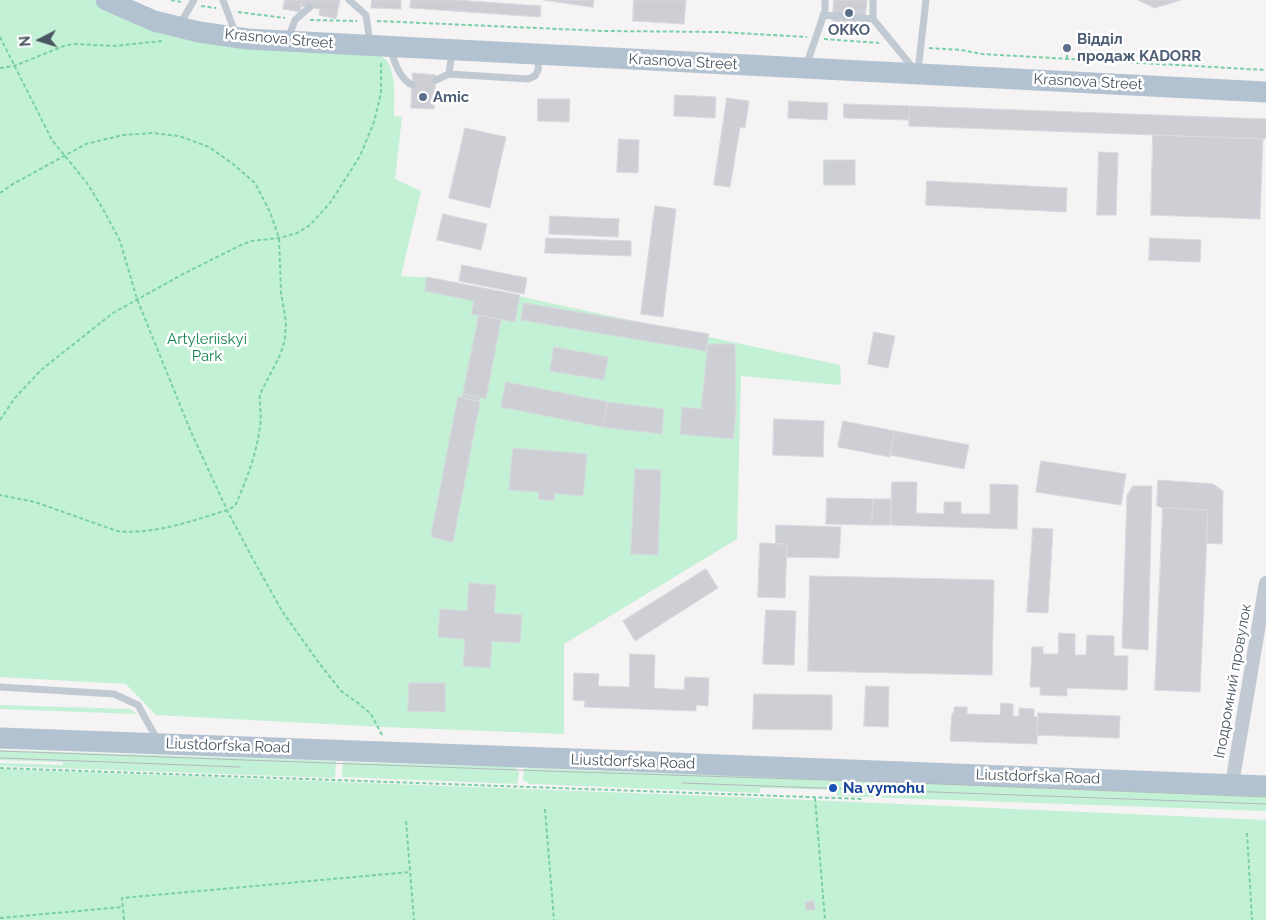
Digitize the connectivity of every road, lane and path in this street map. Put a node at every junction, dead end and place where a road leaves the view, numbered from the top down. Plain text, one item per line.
1 (106, 0) edge
2 (172, 0) edge
3 (223, 0) edge
4 (349, 0) edge
5 (825, 0) edge
6 (873, 0) edge
7 (926, 0) edge
8 (192, 2) edge
9 (310, 8) dead end
10 (227, 10) junction
11 (824, 15) junction
12 (874, 19) junction
13 (295, 20) junction
14 (367, 21) junction
15 (173, 34) junction
16 (0, 37) edge
17 (237, 37) junction
18 (815, 38) junction
19 (287, 42) junction
20 (895, 44) junction
21 (924, 48) dead end
22 (1067, 49) dead end
23 (452, 50) junction
24 (381, 51) junction
25 (539, 54) junction
26 (1067, 59) junction
27 (14, 66) junction
28 (0, 68) edge
29 (806, 68) junction
30 (1266, 70) edge
31 (450, 74) junction
32 (918, 74) junction
33 (436, 80) dead end
34 (412, 85) dead end
35 (1266, 92) edge
36 (64, 156) junction
37 (0, 193) edge
38 (279, 238) junction
39 (137, 299) junction
40 (0, 420) edge
41 (0, 495) edge
42 (227, 510) junction
43 (1266, 583) edge
44 (0, 687) edge
45 (0, 738) edge
46 (160, 743) junction
47 (392, 752) junction
48 (0, 768) edge
49 (1232, 784) junction
50 (1266, 786) edge
51 (815, 797) junction
52 (863, 798) dead end
53 (545, 809) dead end
54 (406, 821) dead end
55 (1247, 832) dead end
56 (410, 872) junction
57 (123, 907) junction
58 (0, 918) edge
59 (124, 920) edge
60 (414, 920) edge
61 (554, 920) edge
62 (825, 920) edge
63 (1252, 920) edge

1 - 15 main road, Krasnova Street
2 - 8 path
3 - 10 lane
4 - 14 lane
5 - 11 lane
6 - 12 lane
7 - 32 lane
8 - 10 path
8 - 15 lane
9 - 13 lane
10 - 13 path
10 - 17 lane
11 - 12 lane
11 - 18 lane
12 - 20 lane
13 - 14 path
13 - 19 lane
14 - 18 path
14 - 24 lane
15 - 17 main road, Krasnova Street
15 - 27 path
16 - 27 path
17 - 19 main road, Krasnova Street
18 - 20 path
18 - 29 lane
19 - 24 main road, Krasnova Street
20 - 32 lane
21 - 26 path
22 - 26 path
23 - 24 main road, Krasnova Street
23 - 25 main road, Krasnova Street
23 - 31 lane
24 - 34 lane
24 - 38 path
25 - 29 main road, Krasnova Street
25 - 31 lane
26 - 30 path
27 - 28 path
27 - 36 path
29 - 32 main road, Krasnova Street
31 - 33 lane
32 - 35 main road, Krasnova Street
36 - 37 path
36 - 38 path
36 - 39 path
38 - 39 path
38 - 42 path
39 - 40 path
39 - 42 path
41 - 42 path
42 - 47 path
43 - 49 street, Іподромний провулок
44 - 46 lane
45 - 46 main road, Liustdorfska Road
46 - 47 main road, Liustdorfska Road
47 - 49 main road, Liustdorfska Road
48 - 51 path
49 - 50 main road, Liustdorfska Road
51 - 52 path
51 - 62 path
53 - 61 path
54 - 56 path
55 - 63 path
56 - 57 path
56 - 60 path
57 - 58 path
57 - 59 path

